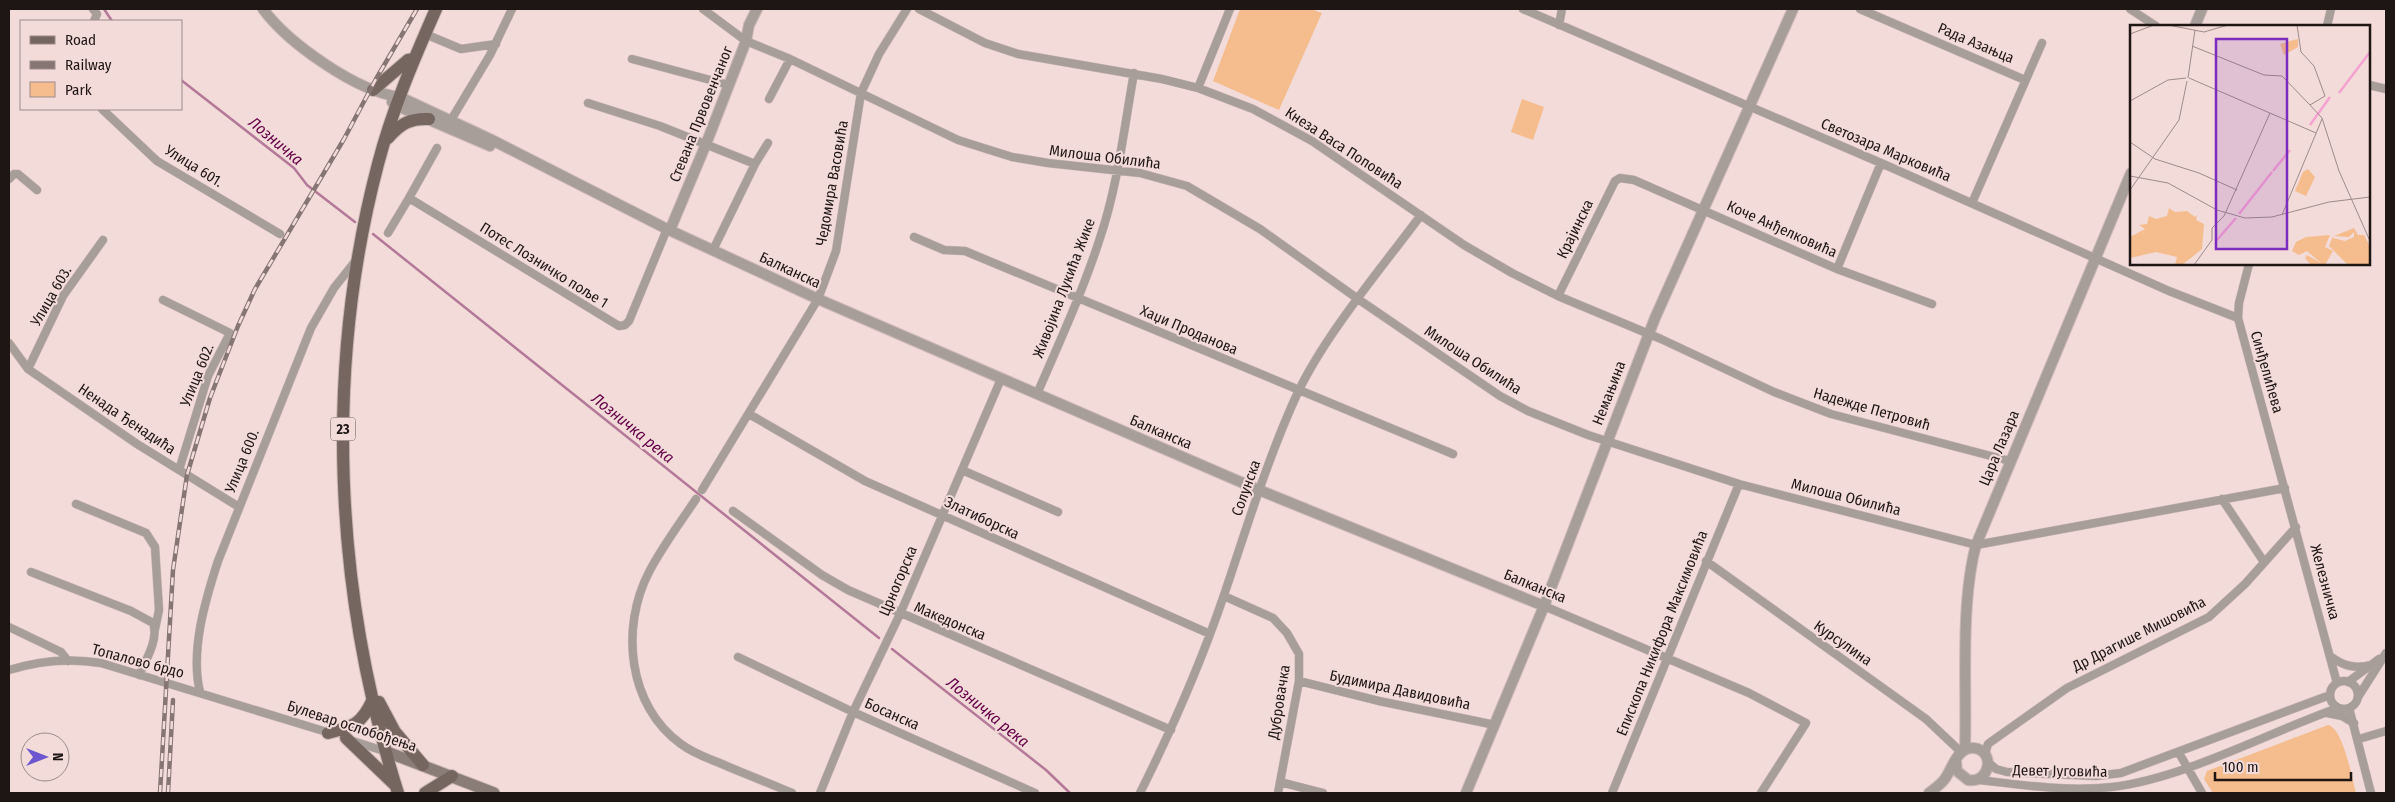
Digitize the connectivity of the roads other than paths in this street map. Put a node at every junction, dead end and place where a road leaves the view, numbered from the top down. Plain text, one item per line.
1 (93, 9) edge
2 (264, 9) edge
3 (436, 9) edge
4 (512, 9) edge
5 (703, 9) edge
6 (757, 9) edge
7 (907, 9) edge
8 (919, 9) edge
9 (1230, 9) edge
10 (1523, 9) edge
11 (1562, 9) edge
12 (1793, 9) edge
13 (1860, 9) edge
14 (2130, 9) edge
15 (2202, 9) edge
16 (2331, 9) edge
17 (94, 20) edge
18 (2154, 25) edge
19 (2195, 25) edge
20 (2327, 25) edge
21 (1559, 26) junction
22 (425, 34) junction
23 (746, 41) junction
24 (2042, 42) dead end
25 (496, 44) junction
26 (414, 59) junction
27 (632, 59) dead end
28 (790, 59) junction
29 (1134, 73) junction
30 (2025, 80) junction
31 (729, 85) junction
32 (2370, 85) edge
33 (1198, 88) junction
34 (2386, 89) edge
35 (374, 90) junction
36 (861, 93) junction
37 (769, 99) dead end
38 (398, 102) junction
39 (588, 103) dead end
40 (1749, 106) junction
41 (103, 110) edge
42 (429, 119) junction
43 (451, 120) junction
44 (385, 142) junction
45 (768, 143) dead end
46 (706, 144) junction
47 (437, 148) dead end
48 (511, 151) junction
49 (1881, 163) junction
50 (755, 164) junction
51 (1117, 170) junction
52 (2130, 175) edge
53 (1620, 178) joint
54 (9, 179) edge
55 (37, 190) dead end
56 (410, 198) junction
57 (1972, 203) junction
58 (1703, 209) junction
59 (1422, 215) junction
60 (668, 230) junction
61 (388, 233) dead end
62 (280, 234) dead end
63 (914, 237) dead end
64 (103, 240) dead end
65 (713, 250) junction
66 (359, 257) junction
67 (2095, 258) junction
68 (2249, 265) edge
69 (1837, 268) junction
70 (1558, 296) junction
71 (1078, 298) junction
72 (818, 299) junction
73 (163, 300) dead end
74 (1358, 300) junction
75 (1932, 304) dead end
76 (2238, 318) junction
77 (1648, 333) junction
78 (9, 343) edge
79 (28, 369) junction
80 (1001, 378) junction
81 (1299, 391) junction
82 (1037, 394) junction
83 (749, 414) junction
84 (1607, 441) junction
85 (1453, 454) dead end
86 (2010, 460) junction
87 (179, 470) junction
88 (962, 470) junction
89 (1739, 484) junction
90 (2285, 488) junction
91 (702, 490) dead end
92 (1259, 490) junction
93 (696, 499) dead end
94 (2222, 499) junction
95 (76, 504) dead end
96 (239, 507) junction
97 (733, 511) dead end
98 (1058, 512) dead end
99 (942, 515) junction
100 (2296, 527) junction
101 (1976, 544) junction
102 (1706, 561) junction
103 (2264, 562) junction
104 (31, 572) dead end
105 (1224, 596) junction
106 (1544, 606) junction
107 (900, 614) junction
108 (9, 627) edge
109 (155, 630) junction
110 (1210, 634) junction
111 (2386, 653) edge
112 (1667, 656) junction
113 (2330, 656) junction
114 (738, 657) dead end
115 (68, 661) junction
116 (2373, 664) junction
117 (9, 670) edge
118 (139, 675) junction
119 (1299, 681) junction
120 (2348, 682) junction
121 (2338, 683) junction
122 (200, 692) junction
123 (372, 694) junction
124 (2330, 695) junction
125 (2358, 696) junction
126 (2338, 708) junction
127 (2350, 708) junction
128 (853, 712) junction
129 (2323, 713) junction
130 (2354, 723) junction
131 (1495, 725) junction
132 (1171, 730) junction
133 (2386, 731) edge
134 (328, 733) junction
135 (346, 738) junction
136 (2359, 739) junction
137 (387, 752) junction
138 (2178, 752) junction
139 (1961, 754) junction
140 (1987, 758) junction
141 (423, 765) junction
142 (2186, 767) junction
143 (452, 776) junction
144 (1964, 779) junction
145 (1978, 780) junction
146 (1943, 781) junction
147 (1280, 782) junction
148 (397, 790) edge
149 (2054, 790) edge
150 (425, 793) edge
151 (494, 793) edge
152 (792, 793) edge
153 (820, 793) edge
154 (1035, 793) edge
155 (1140, 793) edge
156 (1278, 793) edge
157 (1323, 793) edge
158 (1466, 793) edge
159 (1612, 793) edge
160 (1761, 793) edge
161 (1929, 793) edge
162 (2202, 793) edge
163 (2372, 793) edge

1 - 17 street
2 - 35 street
3 - 22 main road, 23
4 - 25 street
5 - 23 street, Милоша Обилића
6 - 23 street, Стевана Првовенчаног
7 - 36 street, Чедомира Васовића
8 - 29 street, Кнеза Васа Поповића
9 - 33 street
10 - 21 street, Светозара Марковића
11 - 21 street
12 - 40 street, Немањина
13 - 30 street, Рада Азањца
14 - 18 street
15 - 19 street
16 - 20 street
21 - 40 street, Светозара Марковића
22 - 25 street
22 - 26 main road, 23
23 - 28 street, Милоша Обилића
23 - 31 street, Стевана Првовенчаног
24 - 30 street
25 - 43 street
26 - 35 main road
26 - 38 main road, 23
27 - 31 street
28 - 36 street, Милоша Обилића
28 - 37 street
29 - 33 street, Кнеза Васа Поповића
29 - 51 street, Живојина Лукића Жике
30 - 57 street
31 - 46 street, Стевана Првовенчаног
32 - 34 street
33 - 59 street, Кнеза Васа Поповића
35 - 38 street
36 - 51 street, Милоша Обилића
36 - 72 street, Чедомира Васовића
38 - 42 street, Балканска
38 - 43 street, Балканска
38 - 44 main road, 23
39 - 46 street
40 - 49 street, Светозара Марковића
40 - 58 street, Немањина
41 - 62 street, Улица 601.
42 - 44 main road
42 - 48 street, Балканска
43 - 48 street, Балканска
44 - 66 main road, 23
45 - 50 street
46 - 50 street
46 - 60 street, Стевана Првовенчаног
47 - 56 street
48 - 60 street, Балканска
49 - 57 street, Светозара Марковића
49 - 69 street
50 - 65 street
51 - 71 street, Живојина Лукића Жике
51 - 74 street, Милоша Обилића
52 - 67 street, Цара Лазара
53 - 58 street, Коче Анђелковића
53 - 70 street, Крајинска
54 - 55 street
56 - 60 street, Потес Лозничко поље 1
56 - 61 street
57 - 67 street, Светозара Марковића
58 - 69 street, Коче Анђелковића
58 - 77 street, Немањина
59 - 70 street, Кнеза Васа Поповића
59 - 74 street, Солунска
60 - 65 street, Балканска
63 - 71 street, Хаџи Проданова
64 - 79 street, Улица 603.
65 - 72 street, Балканска
66 - 96 street, Улица 600.
66 - 123 main road, 23
67 - 76 street, Светозара Марковића
67 - 86 street, Цара Лазара
68 - 76 street, Синђелићева
69 - 75 street, Коче Анђелковића
70 - 77 street, Кнеза Васа Поповића
71 - 81 street, Хаџи Проданова
71 - 82 street, Живојина Лукића Жике
72 - 80 street, Балканска
72 - 83 street, Чедомира Васовића
73 - 87 street, Улица 602.
74 - 81 street, Солунска
74 - 84 street, Милоша Обилића
76 - 90 street, Синђелићева
77 - 84 street, Немањина
77 - 86 street, Надежде Петровић
78 - 79 street, Ненада Ђенадића
79 - 87 street, Ненада Ђенадића
80 - 82 street, Балканска
80 - 88 street, Црногорска
81 - 85 street, Хаџи Проданова
81 - 92 street, Солунска
82 - 92 street, Балканска
83 - 91 street, Чедомира Васовића
83 - 99 street, Златиборска
84 - 89 street, Милоша Обилића
84 - 106 street, Немањина
86 - 101 street, Цара Лазара
87 - 96 street, Ненада Ђенадића
88 - 98 street
88 - 99 street, Црногорска
89 - 101 street, Милоша Обилића
89 - 102 street, Епископа Никифора Максимовића
90 - 94 street, Милоша Обилића
90 - 100 street, Железничка
92 - 105 street, Солунска
92 - 106 street, Балканска
93 - 152 street
94 - 101 street, Милоша Обилића
94 - 103 street
95 - 109 street
96 - 122 street, Улица 600.
97 - 107 street, Македонска
99 - 107 street, Црногорска
99 - 110 street, Златиборска
100 - 103 street, Др Драгише Мишовића
100 - 113 street, Железничка
101 - 139 street, Цара Лазара
102 - 112 street, Епископа Никифора Максимовића
102 - 139 street, Курсулина
103 - 140 street, Др Драгише Мишовића
104 - 109 street
105 - 110 street, Солунска
105 - 119 street, Дубровачка
106 - 112 street, Балканска
106 - 131 street, Немањина
107 - 128 street, Црногорска
107 - 132 street, Македонска
108 - 115 street, Топалово брдо
109 - 118 street
110 - 132 street, Солунска
111 - 116 street
111 - 125 street
112 - 159 street, Епископа Никифора Максимовића
112 - 160 street, Балканска
113 - 116 street
113 - 121 street, Железничка
114 - 128 street, Босанска
115 - 117 street, Топалово брдо
115 - 118 street, Топалово брдо
116 - 120 street
118 - 122 street, Топалово брдо
119 - 131 street, Будимира Давидовића
119 - 147 street, Дубровачка
120 - 121 street
120 - 125 street
121 - 124 street
122 - 134 street, Булевар ослобођења
123 - 134 main road
123 - 137 main road, 23
123 - 141 main road
124 - 126 street
124 - 138 street, Девет Југовића
125 - 127 street
126 - 127 street
126 - 129 street, Девет Југовића
127 - 130 street
128 - 153 street, Црногорска
128 - 154 street, Босанска
129 - 130 street
129 - 142 street, Девет Југовића
130 - 136 street
131 - 158 street, Немањина
132 - 155 street, Солунска
133 - 136 street
134 - 135 street, Булевар ослобођења
135 - 137 street, Булевар ослобођења
135 - 148 main road
136 - 163 street
137 - 141 main road, Булевар ослобођења
137 - 148 main road, 23
138 - 140 street, Девет Југовића
138 - 142 street
139 - 140 street
139 - 144 street
139 - 146 street
140 - 145 street
141 - 143 main road, Булевар ослобођења
142 - 149 street, Девет Југовића
142 - 162 street
143 - 150 main road
143 - 151 main road, Булевар ослобођења
144 - 145 street
144 - 146 street
145 - 149 street, Девет Југовића
146 - 161 street
147 - 156 street, Дубровачка
147 - 157 street

